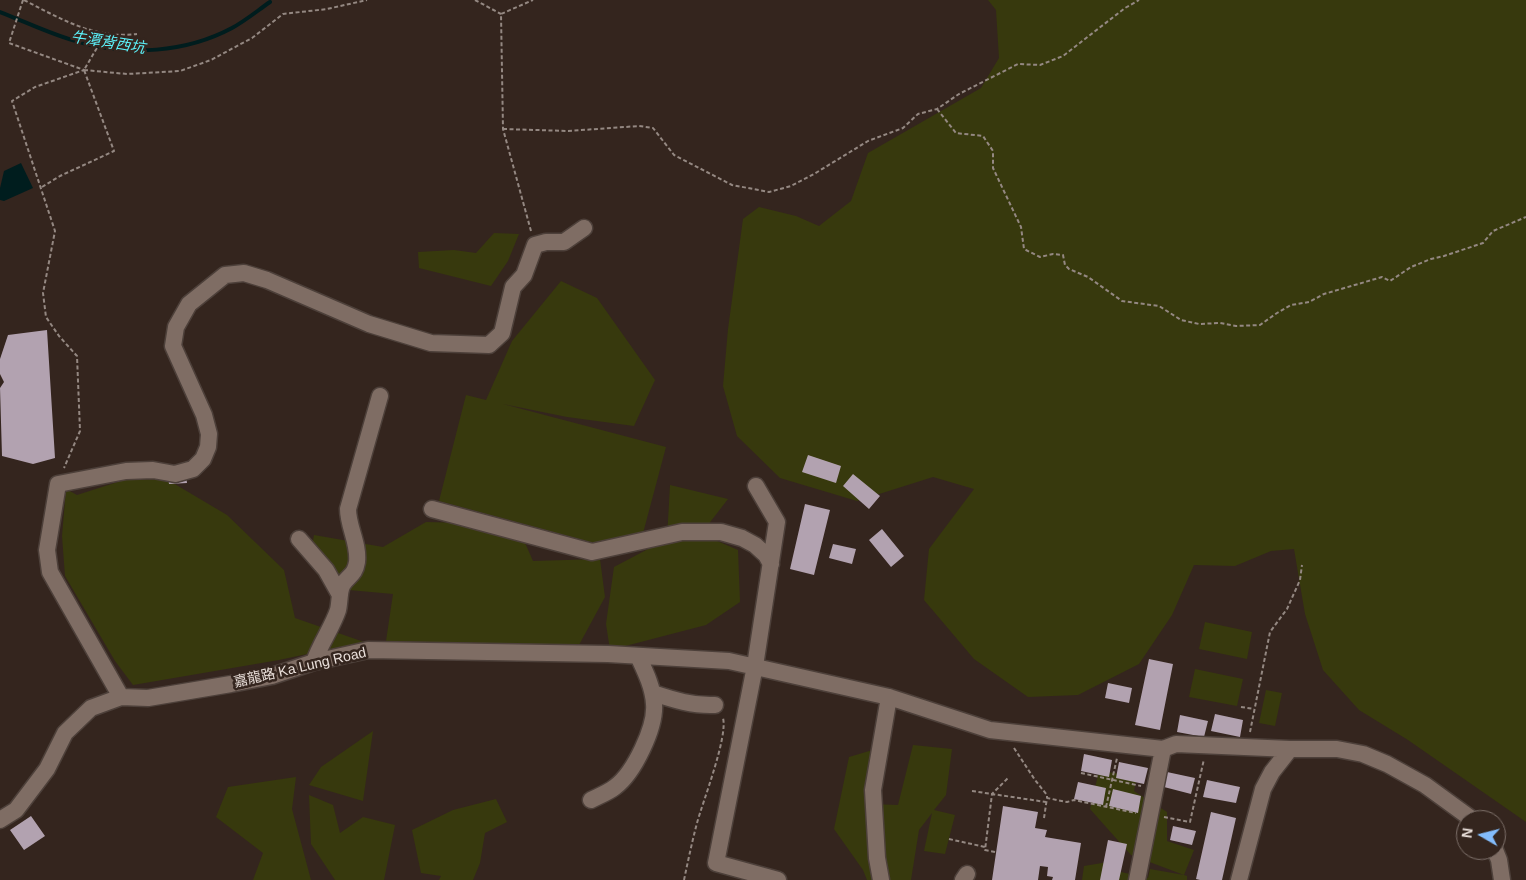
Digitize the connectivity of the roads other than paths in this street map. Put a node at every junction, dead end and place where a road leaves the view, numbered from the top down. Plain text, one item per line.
1 (584, 228) dead end
2 (380, 396) dead end
3 (756, 486) dead end
4 (432, 509) dead end
5 (299, 538) dead end
6 (771, 564) junction
7 (340, 595) junction
8 (638, 656) junction
9 (314, 662) junction
10 (755, 666) junction
11 (653, 693) junction
12 (121, 697) junction
13 (889, 697) junction
14 (715, 706) road end
15 (1163, 749) junction
16 (1290, 749) junction
17 (591, 800) dead end
18 (1459, 810) edge
19 (0, 820) edge
20 (1499, 860) edge
21 (778, 880) edge
22 (881, 880) edge
23 (1136, 880) edge
24 (1240, 880) edge
25 (1502, 880) edge

1 - 12 street
2 - 7 street
3 - 6 street
4 - 6 street
5 - 7 street
6 - 10 street
7 - 9 street
8 - 9 street, 嘉龍路 Ka Lung Road
8 - 10 street, 嘉龍路 Ka Lung Road
8 - 11 street
9 - 12 street, 嘉龍路 Ka Lung Road
10 - 13 street, 嘉龍路 Ka Lung Road
10 - 21 street
11 - 14 street
11 - 17 street
12 - 19 street, 嘉龍路 Ka Lung Road
13 - 15 street, 嘉龍路 Ka Lung Road
13 - 22 street
15 - 16 street, 嘉龍路 Ka Lung Road
15 - 23 street
16 - 18 street, 嘉龍路 Ka Lung Road
16 - 24 street
20 - 25 street

